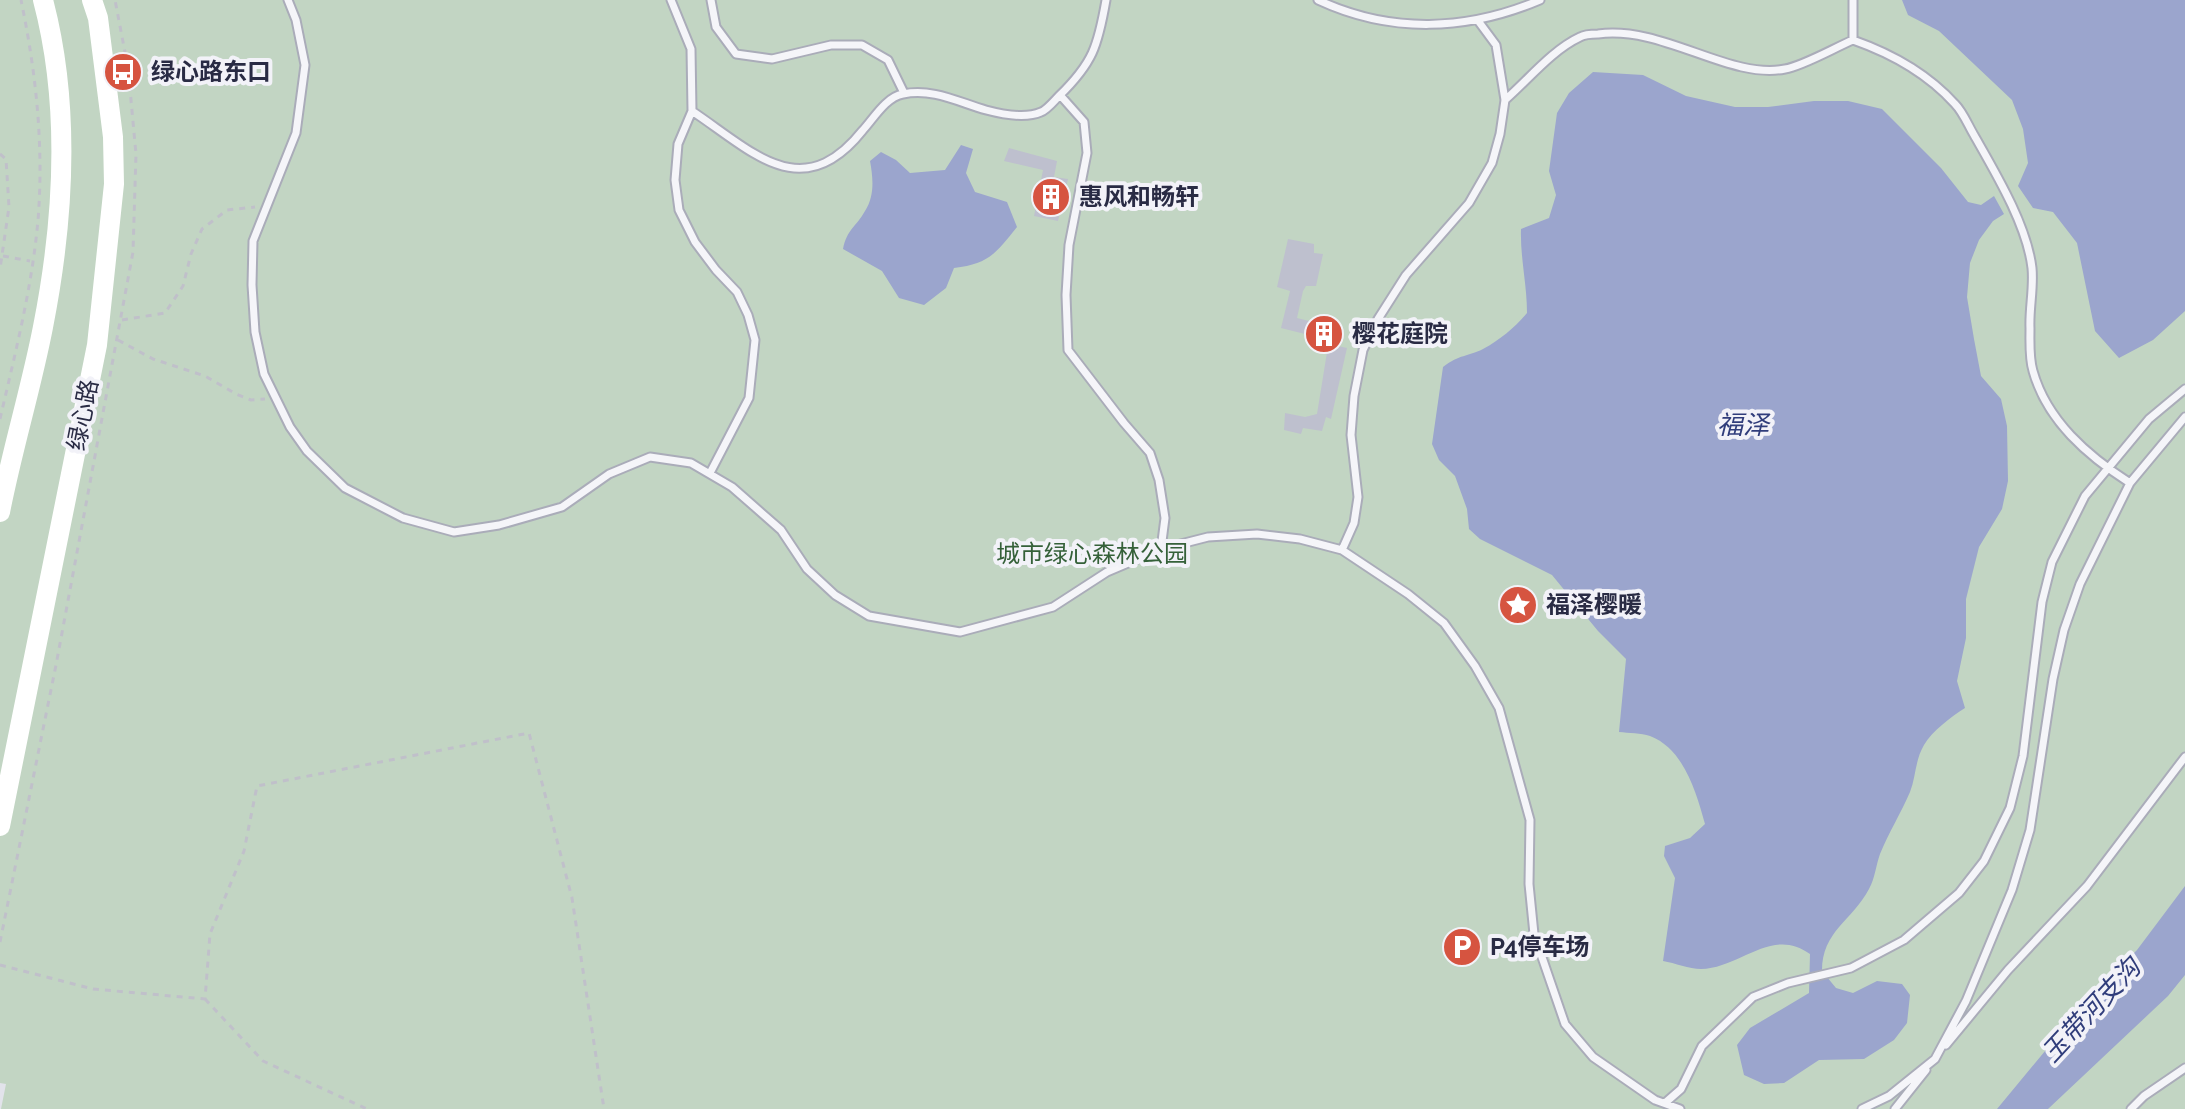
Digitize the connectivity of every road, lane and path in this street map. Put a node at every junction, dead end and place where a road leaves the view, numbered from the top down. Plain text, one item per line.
1 (21, 0) edge
2 (43, 0) edge
3 (92, 0) edge
4 (288, 0) edge
5 (671, 0) edge
6 (711, 0) edge
7 (1106, 0) edge
8 (1318, 0) edge
9 (1540, 0) edge
10 (1853, 0) edge
11 (1479, 22) junction
12 (1853, 40) junction
13 (904, 93) junction
14 (1060, 95) junction
15 (1505, 100) junction
16 (692, 111) junction
17 (0, 154) edge
18 (265, 207) junction
19 (3, 256) junction
20 (32, 261) junction
21 (54, 264) junction
22 (0, 269) edge
23 (122, 320) dead end
24 (118, 340) dead end
25 (0, 388) edge
26 (7, 389) junction
27 (2185, 389) edge
28 (274, 398) junction
29 (2185, 417) edge
30 (0, 419) edge
31 (2109, 470) junction
32 (710, 473) junction
33 (2130, 483) junction
34 (0, 512) edge
35 (1161, 549) junction
36 (1342, 550) junction
37 (2185, 757) edge
38 (0, 826) edge
39 (0, 965) edge
40 (205, 999) junction
41 (1935, 1059) junction
42 (2185, 1068) edge
43 (1665, 1103) junction
44 (367, 1109) edge
45 (604, 1109) edge
46 (1680, 1109) edge
47 (1862, 1109) edge
48 (1895, 1109) edge
49 (2131, 1109) edge

1 - 20 path
2 - 21 main road
3 - 38 main road, 绿心路
4 - 18 lane
5 - 16 lane
6 - 13 lane
7 - 14 lane
8 - 11 lane
9 - 11 lane
10 - 12 lane
11 - 15 lane
12 - 15 lane
12 - 31 lane
13 - 14 lane
13 - 16 lane
14 - 35 lane
15 - 36 lane
16 - 32 lane
17 - 19 path
18 - 23 path
18 - 28 lane
19 - 20 path
19 - 22 path
20 - 21 path
20 - 26 path
21 - 34 main road
24 - 28 path
25 - 26 path
26 - 30 path
27 - 31 lane
28 - 32 lane
29 - 33 lane
31 - 33 lane
31 - 43 lane
32 - 35 lane
33 - 41 lane
35 - 36 lane
36 - 43 lane
37 - 41 lane
39 - 40 path
40 - 44 path
40 - 45 path
41 - 47 lane
41 - 48 lane
42 - 49 lane
43 - 46 lane

